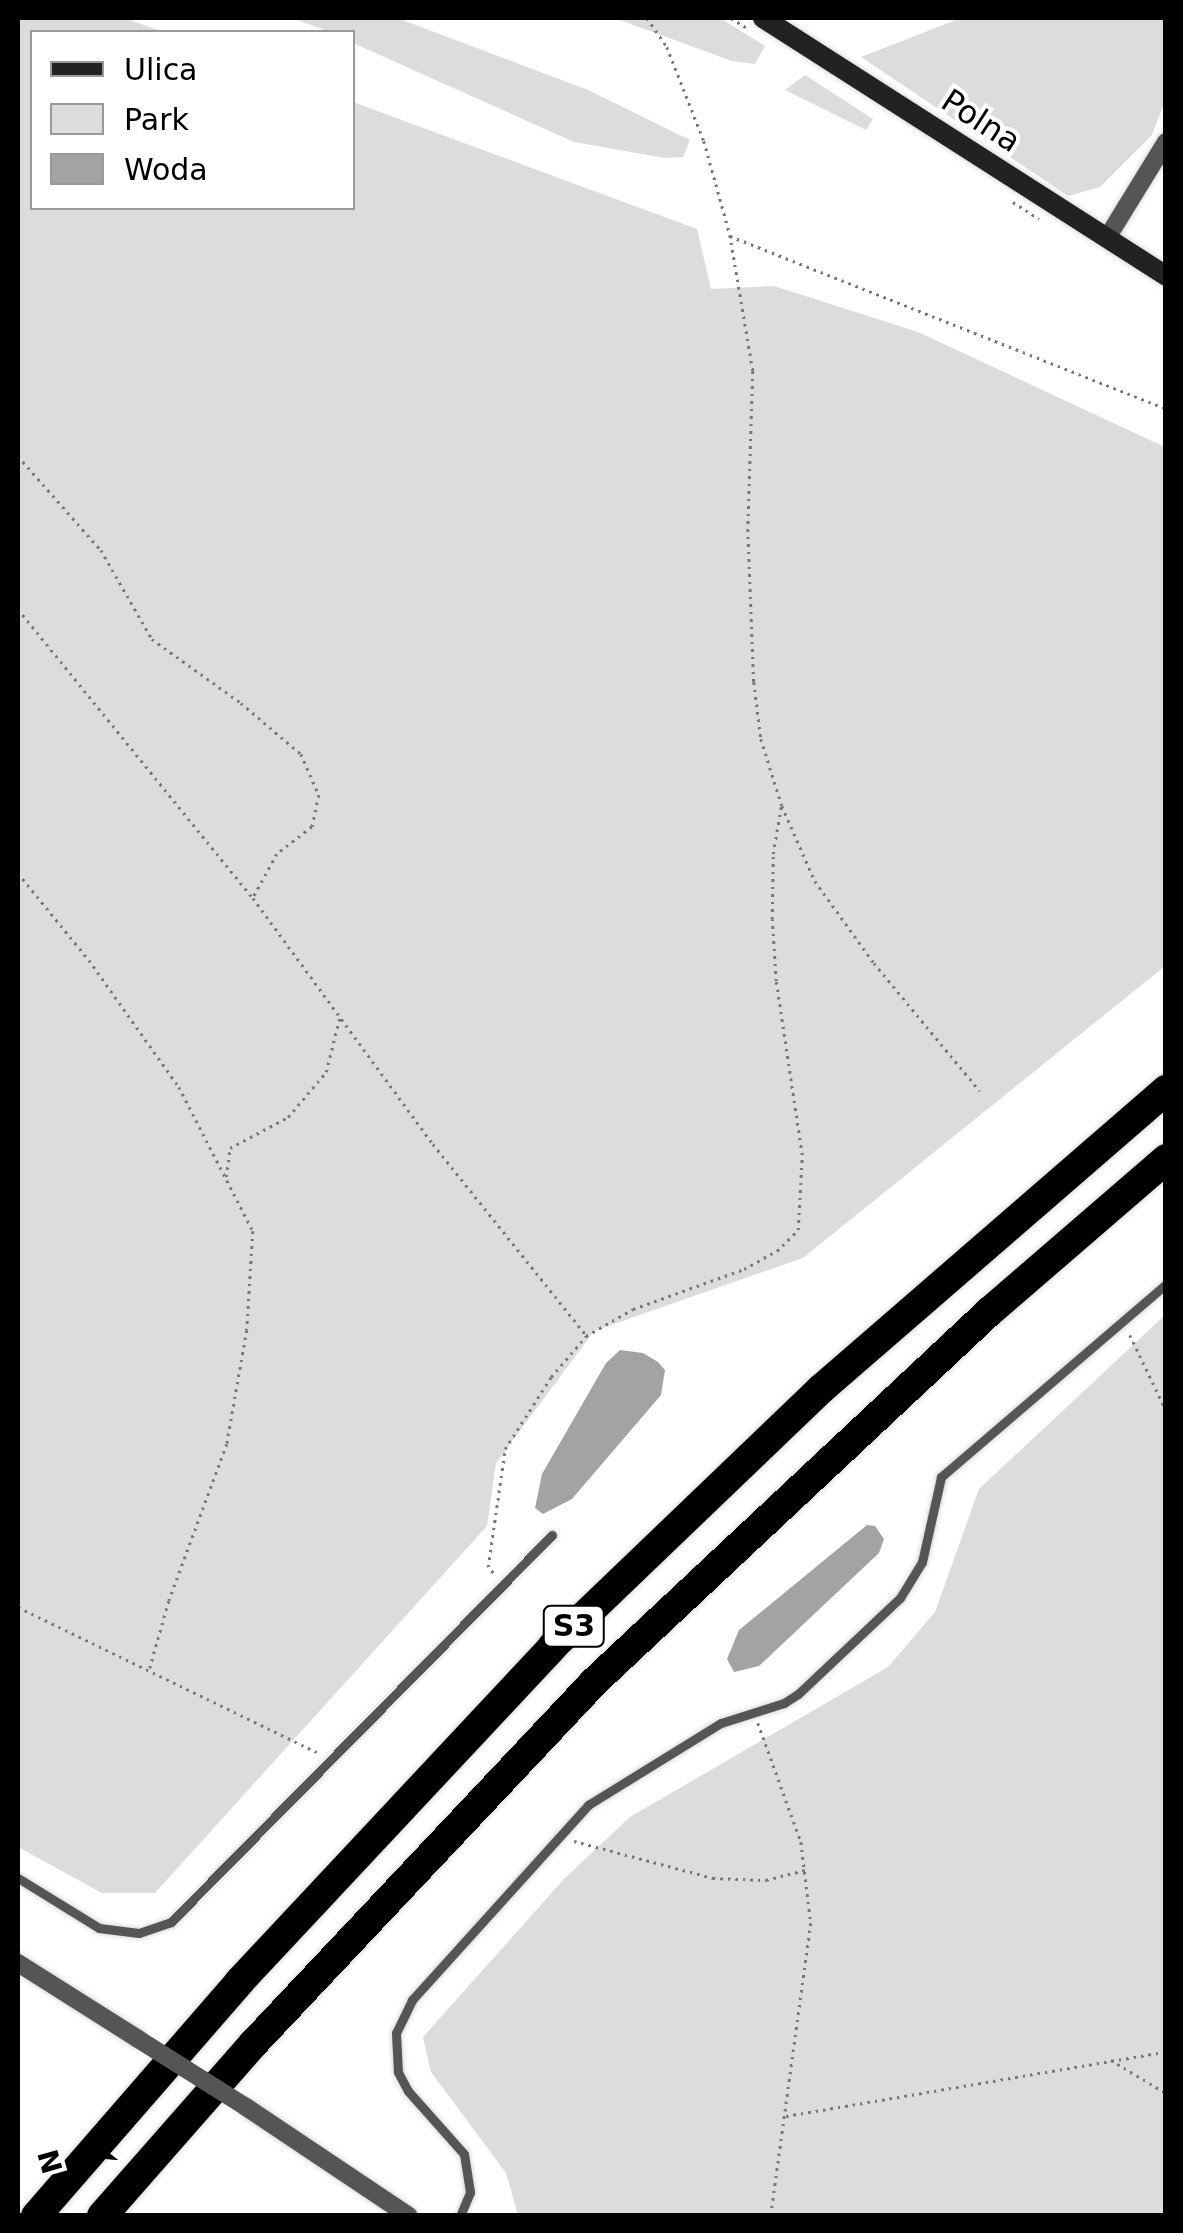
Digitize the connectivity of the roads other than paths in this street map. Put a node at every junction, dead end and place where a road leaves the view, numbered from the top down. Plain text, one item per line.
1 (764, 18) edge
2 (1166, 142) edge
3 (1107, 238) junction
4 (1166, 276) edge
5 (1166, 1090) edge
6 (1166, 1159) edge
7 (1166, 1284) edge
8 (552, 1535) dead end
9 (18, 1878) edge
10 (18, 1964) edge
11 (36, 2216) edge
12 (102, 2216) edge
13 (409, 2216) edge
14 (460, 2216) edge

1 - 3 street, Polna
2 - 3 street
3 - 4 street, Polna
5 - 11 highway, S3
6 - 12 highway, S3
7 - 14 lane
8 - 9 lane
10 - 13 street, bridge

